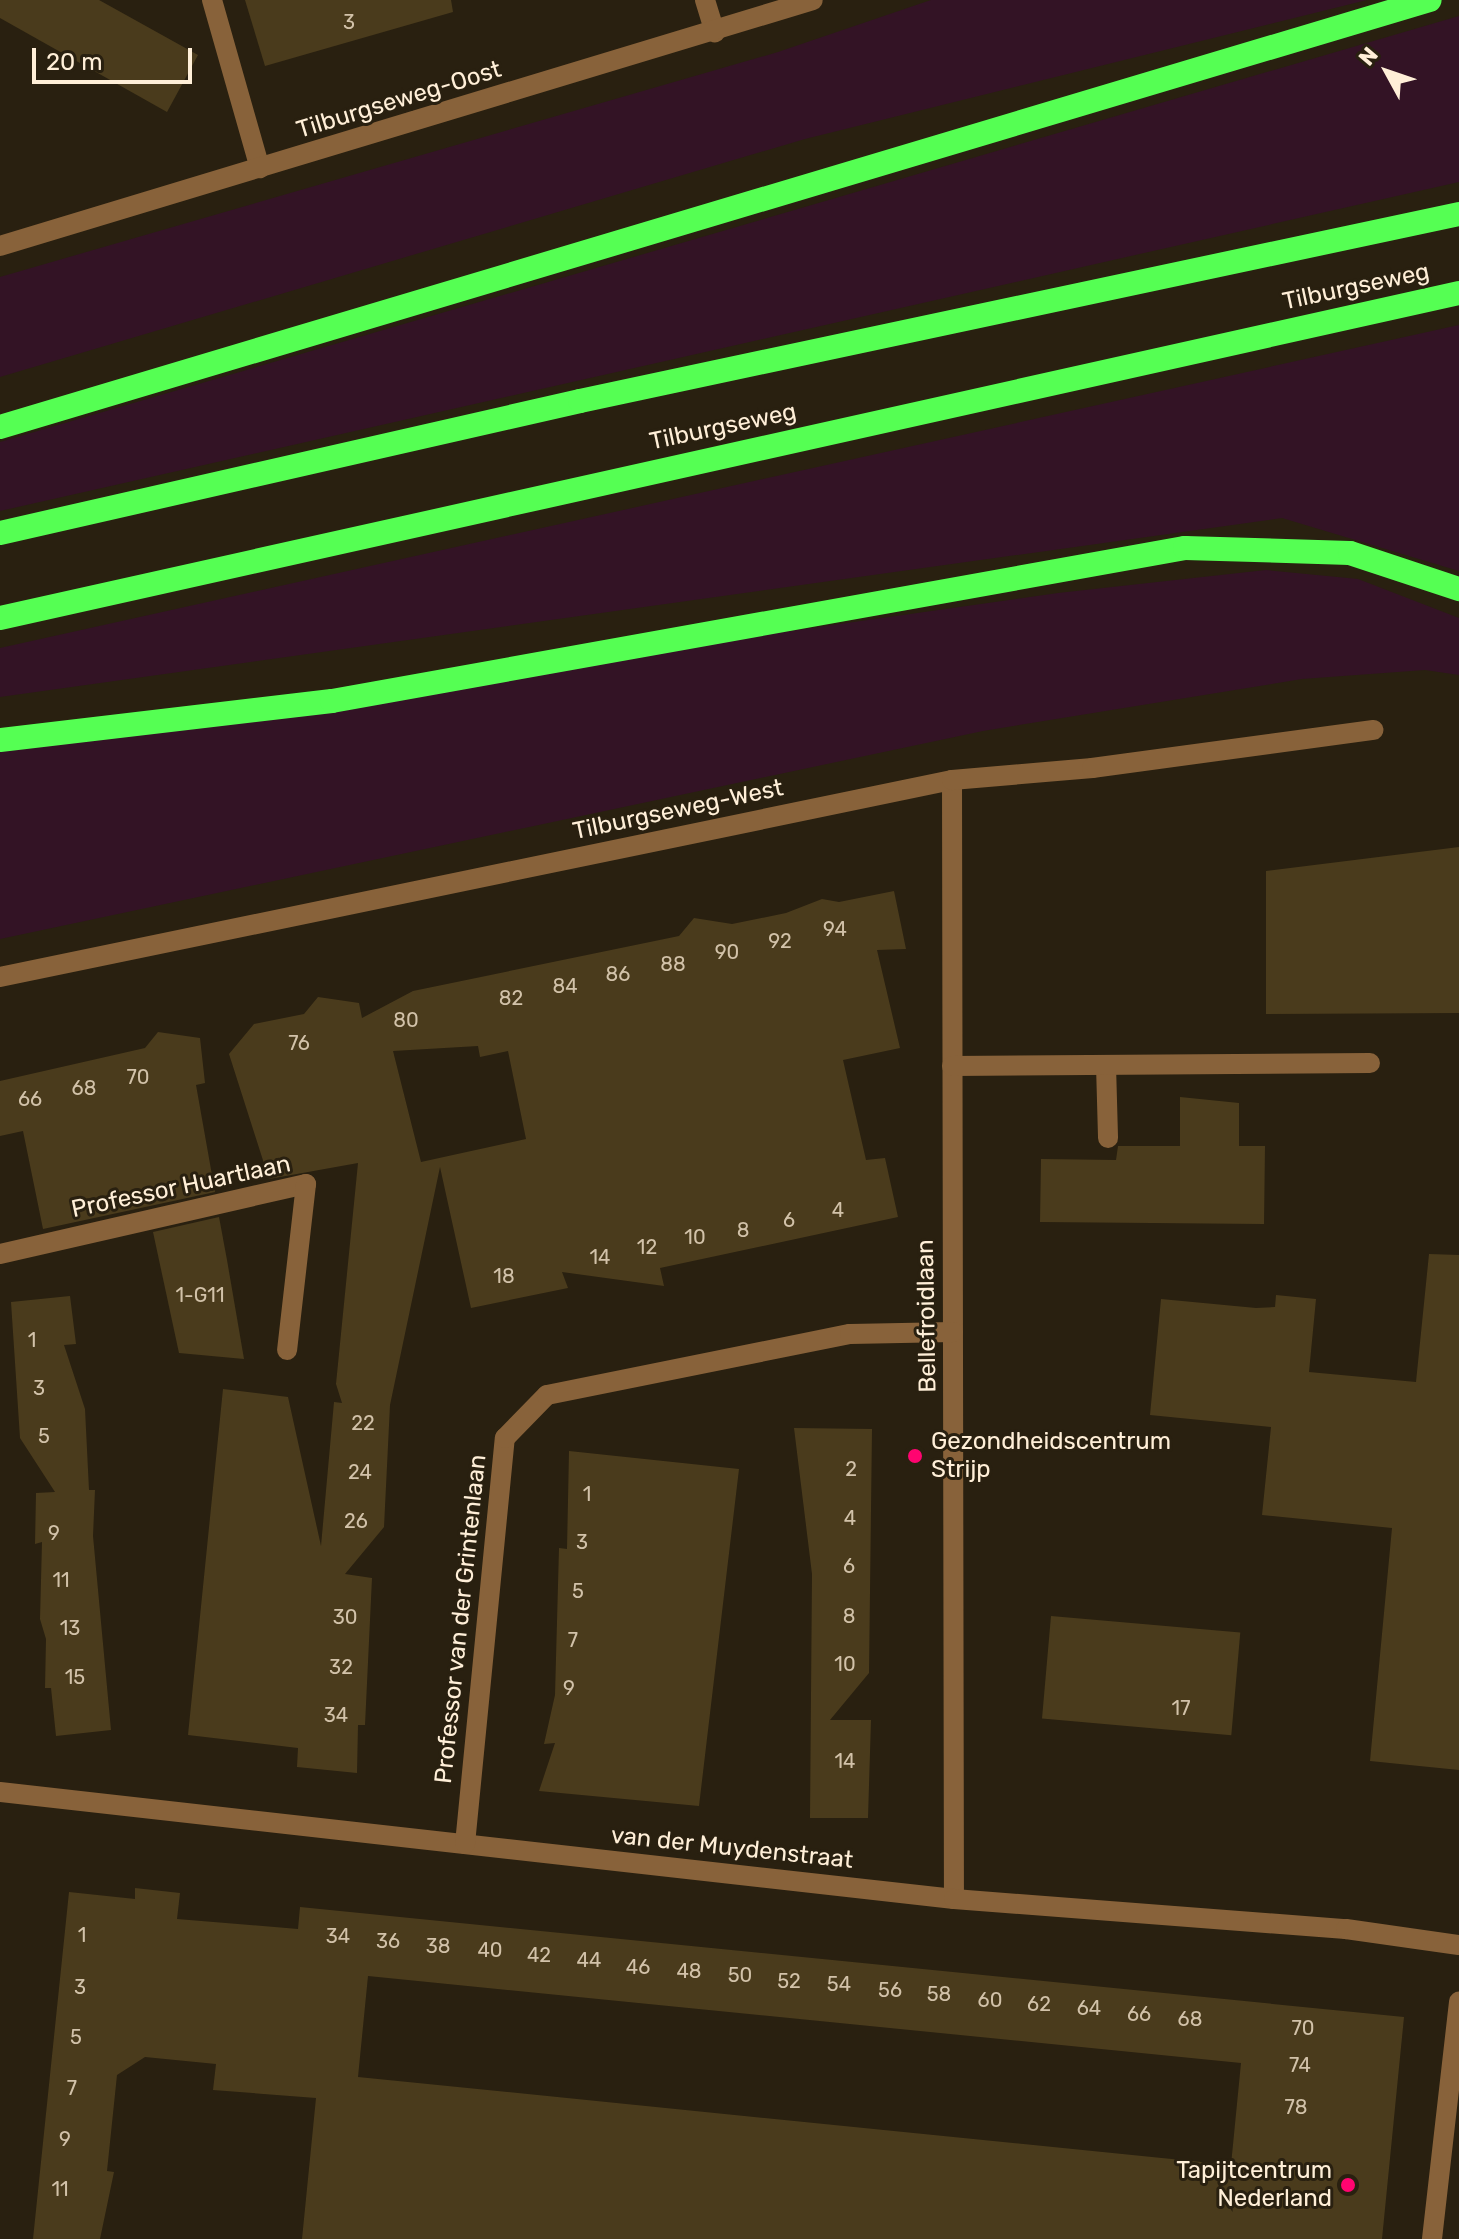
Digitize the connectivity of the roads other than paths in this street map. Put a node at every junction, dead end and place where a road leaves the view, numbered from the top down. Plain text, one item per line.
1 (212, 0) edge
2 (705, 0) edge
3 (813, 0) edge
4 (1430, 0) edge
5 (715, 32) junction
6 (260, 168) junction
7 (1459, 214) edge
8 (0, 246) edge
9 (1459, 293) edge
10 (0, 427) edge
11 (0, 533) edge
12 (1459, 589) edge
13 (0, 618) edge
14 (1373, 730) dead end
15 (0, 740) edge
16 (952, 780) junction
17 (0, 977) edge
18 (1370, 1063) dead end
19 (1106, 1065) junction
20 (952, 1066) junction
21 (1108, 1138) dead end
22 (0, 1254) edge
23 (953, 1332) junction
24 (287, 1350) dead end
25 (0, 1792) edge
26 (465, 1844) junction
27 (954, 1899) junction
28 (1459, 1945) edge
29 (1459, 2002) edge
30 (1432, 2239) edge

1 - 6 street
2 - 5 street
3 - 5 street, Tilburgseweg-Oost
4 - 10 highway
5 - 6 street, Tilburgseweg-Oost
6 - 8 street, Tilburgseweg-Oost
7 - 11 highway, Tilburgseweg
9 - 13 highway, Tilburgseweg
12 - 15 highway
14 - 16 street, Tilburgseweg-West
16 - 17 street, Tilburgseweg-West
16 - 20 street, Bellefroidlaan
18 - 19 street
19 - 20 street
19 - 21 street
20 - 23 street, Bellefroidlaan
22 - 24 street, Professor Huartlaan
23 - 26 street, Professor van der Grintenlaan
23 - 27 street, Bellefroidlaan
25 - 26 street, van der Muydenstraat
26 - 27 street, van der Muydenstraat
27 - 28 street, van der Muydenstraat
29 - 30 street

